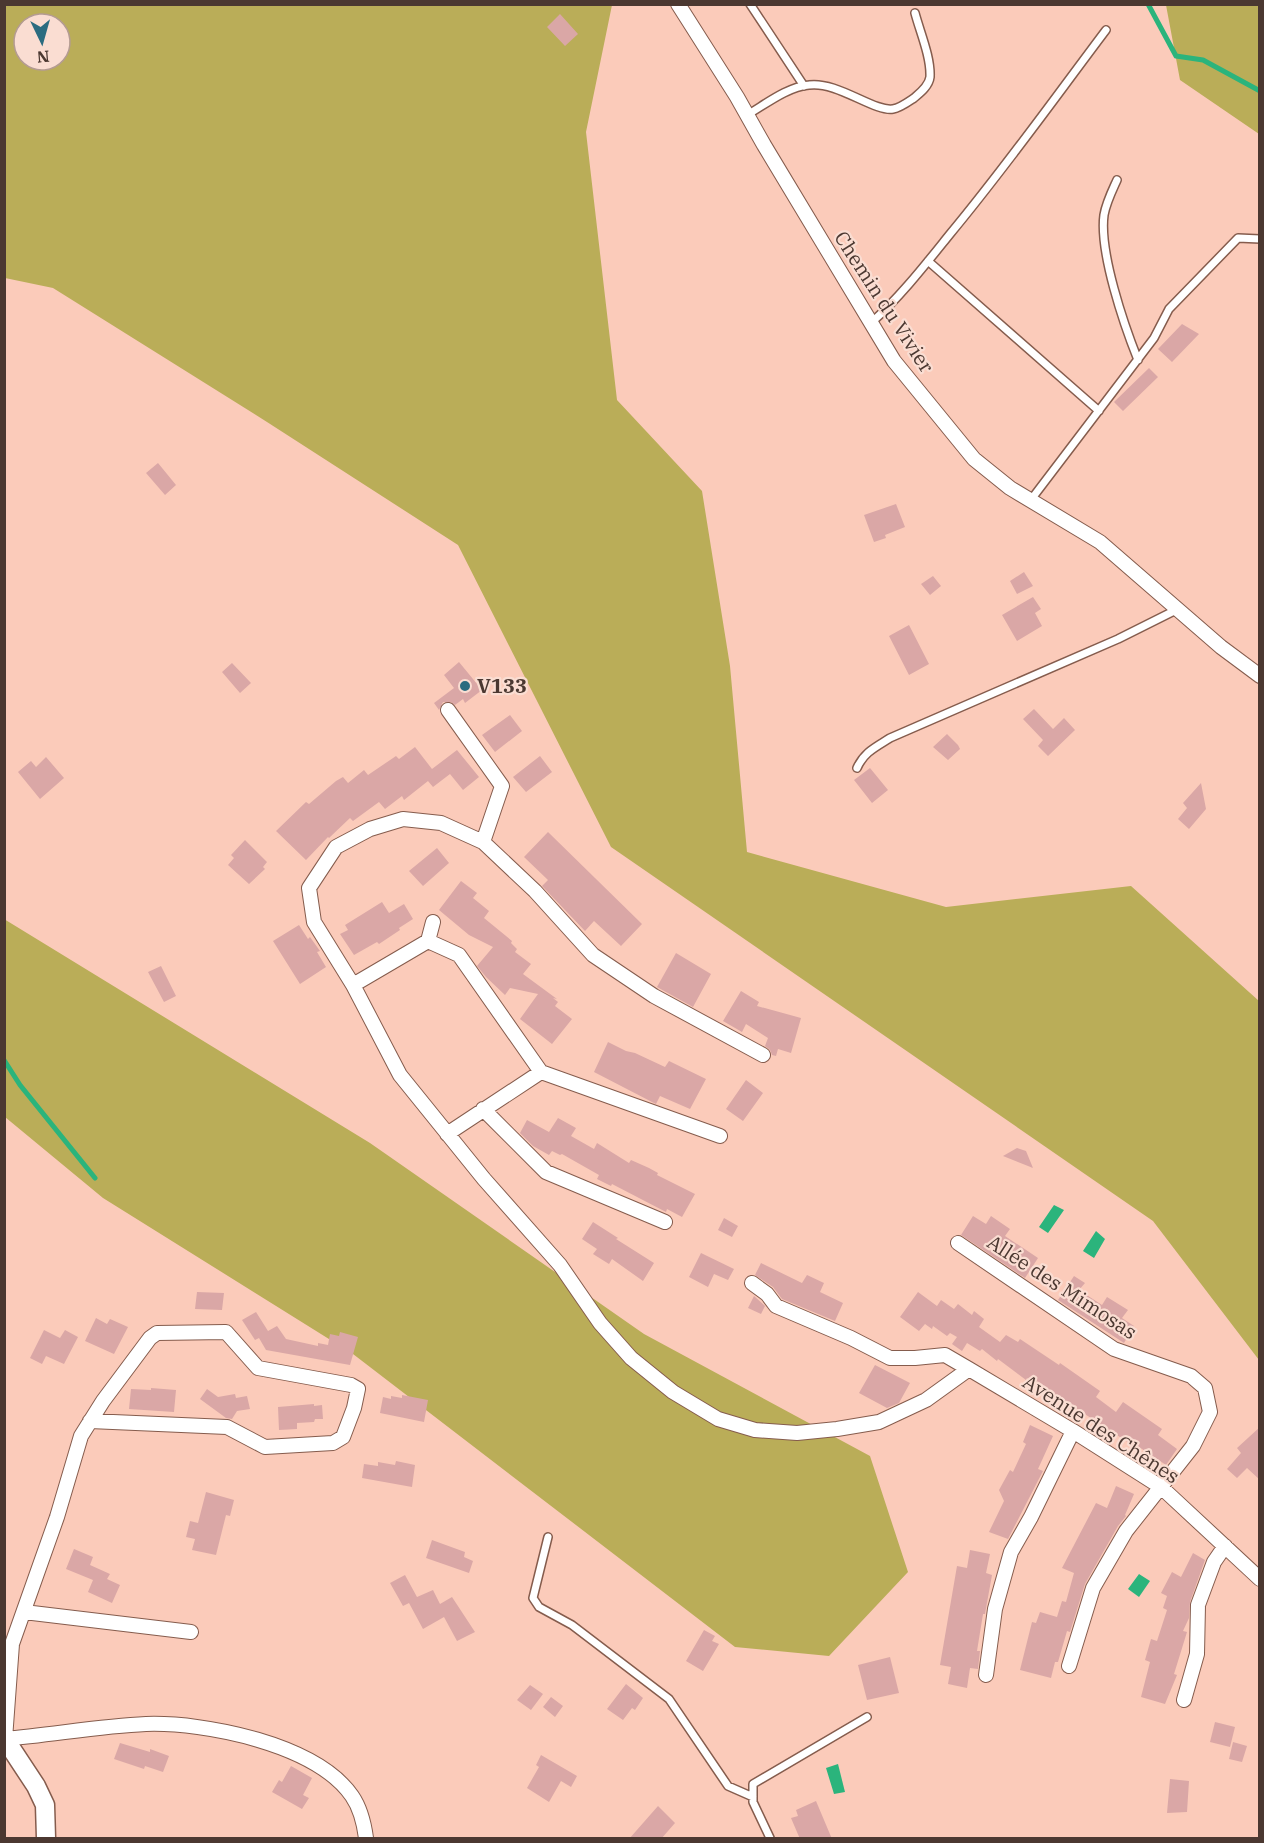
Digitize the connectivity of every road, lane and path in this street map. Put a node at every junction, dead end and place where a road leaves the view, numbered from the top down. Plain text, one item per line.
1 (678, 4) edge
2 (750, 4) edge
3 (915, 13) dead end
4 (1106, 30) dead end
5 (804, 86) junction
6 (747, 115) junction
7 (1117, 180) dead end
8 (1260, 239) edge
9 (928, 261) junction
10 (871, 323) junction
11 (1138, 360) junction
12 (1099, 411) junction
13 (1030, 501) junction
14 (1178, 609) junction
15 (1260, 676) edge
16 (448, 710) dead end
17 (857, 768) dead end
18 (483, 842) junction
19 (433, 922) dead end
20 (429, 941) junction
21 (353, 985) junction
22 (763, 1054) dead end
23 (541, 1072) junction
24 (483, 1109) junction
25 (447, 1134) junction
26 (720, 1137) dead end
27 (665, 1222) dead end
28 (958, 1243) dead end
29 (752, 1283) dead end
30 (969, 1369) junction
31 (90, 1421) junction
32 (1073, 1431) junction
33 (1161, 1487) junction
34 (548, 1537) dead end
35 (1225, 1546) junction
36 (1260, 1579) edge
37 (24, 1612) junction
38 (191, 1632) dead end
39 (1069, 1666) dead end
40 (986, 1675) dead end
41 (1184, 1700) dead end
42 (867, 1717) dead end
43 (5, 1738) edge
44 (753, 1797) junction
45 (46, 1839) edge
46 (366, 1839) edge
47 (770, 1839) edge

1 - 6 street, Chemin du Vivier
2 - 5 lane
3 - 5 lane
4 - 9 lane
5 - 6 lane
6 - 10 street, Chemin du Vivier
7 - 11 lane
8 - 11 lane
9 - 10 lane
9 - 12 lane
10 - 13 street, Chemin du Vivier
11 - 12 lane
12 - 13 lane
13 - 14 street, Chemin du Vivier
14 - 15 street, Chemin du Vivier
14 - 17 lane
16 - 18 street
18 - 21 street
18 - 22 street
19 - 20 street
20 - 21 street
20 - 23 street
21 - 25 street
23 - 24 street
23 - 26 street
24 - 25 street
24 - 27 street
25 - 30 street
28 - 33 street, Allée des Mimosas
29 - 30 street, Avenue des Chênes
30 - 32 street, Avenue des Chênes
31 - 31 street
31 - 37 street
32 - 33 street, Avenue des Chênes
32 - 40 street
33 - 35 street, Avenue des Chênes
33 - 39 street, Allée des Mimosas
34 - 44 lane
35 - 36 street, Avenue des Chênes
35 - 41 street
37 - 38 street
37 - 43 street
42 - 44 lane
43 - 45 street
43 - 46 street
44 - 47 lane

